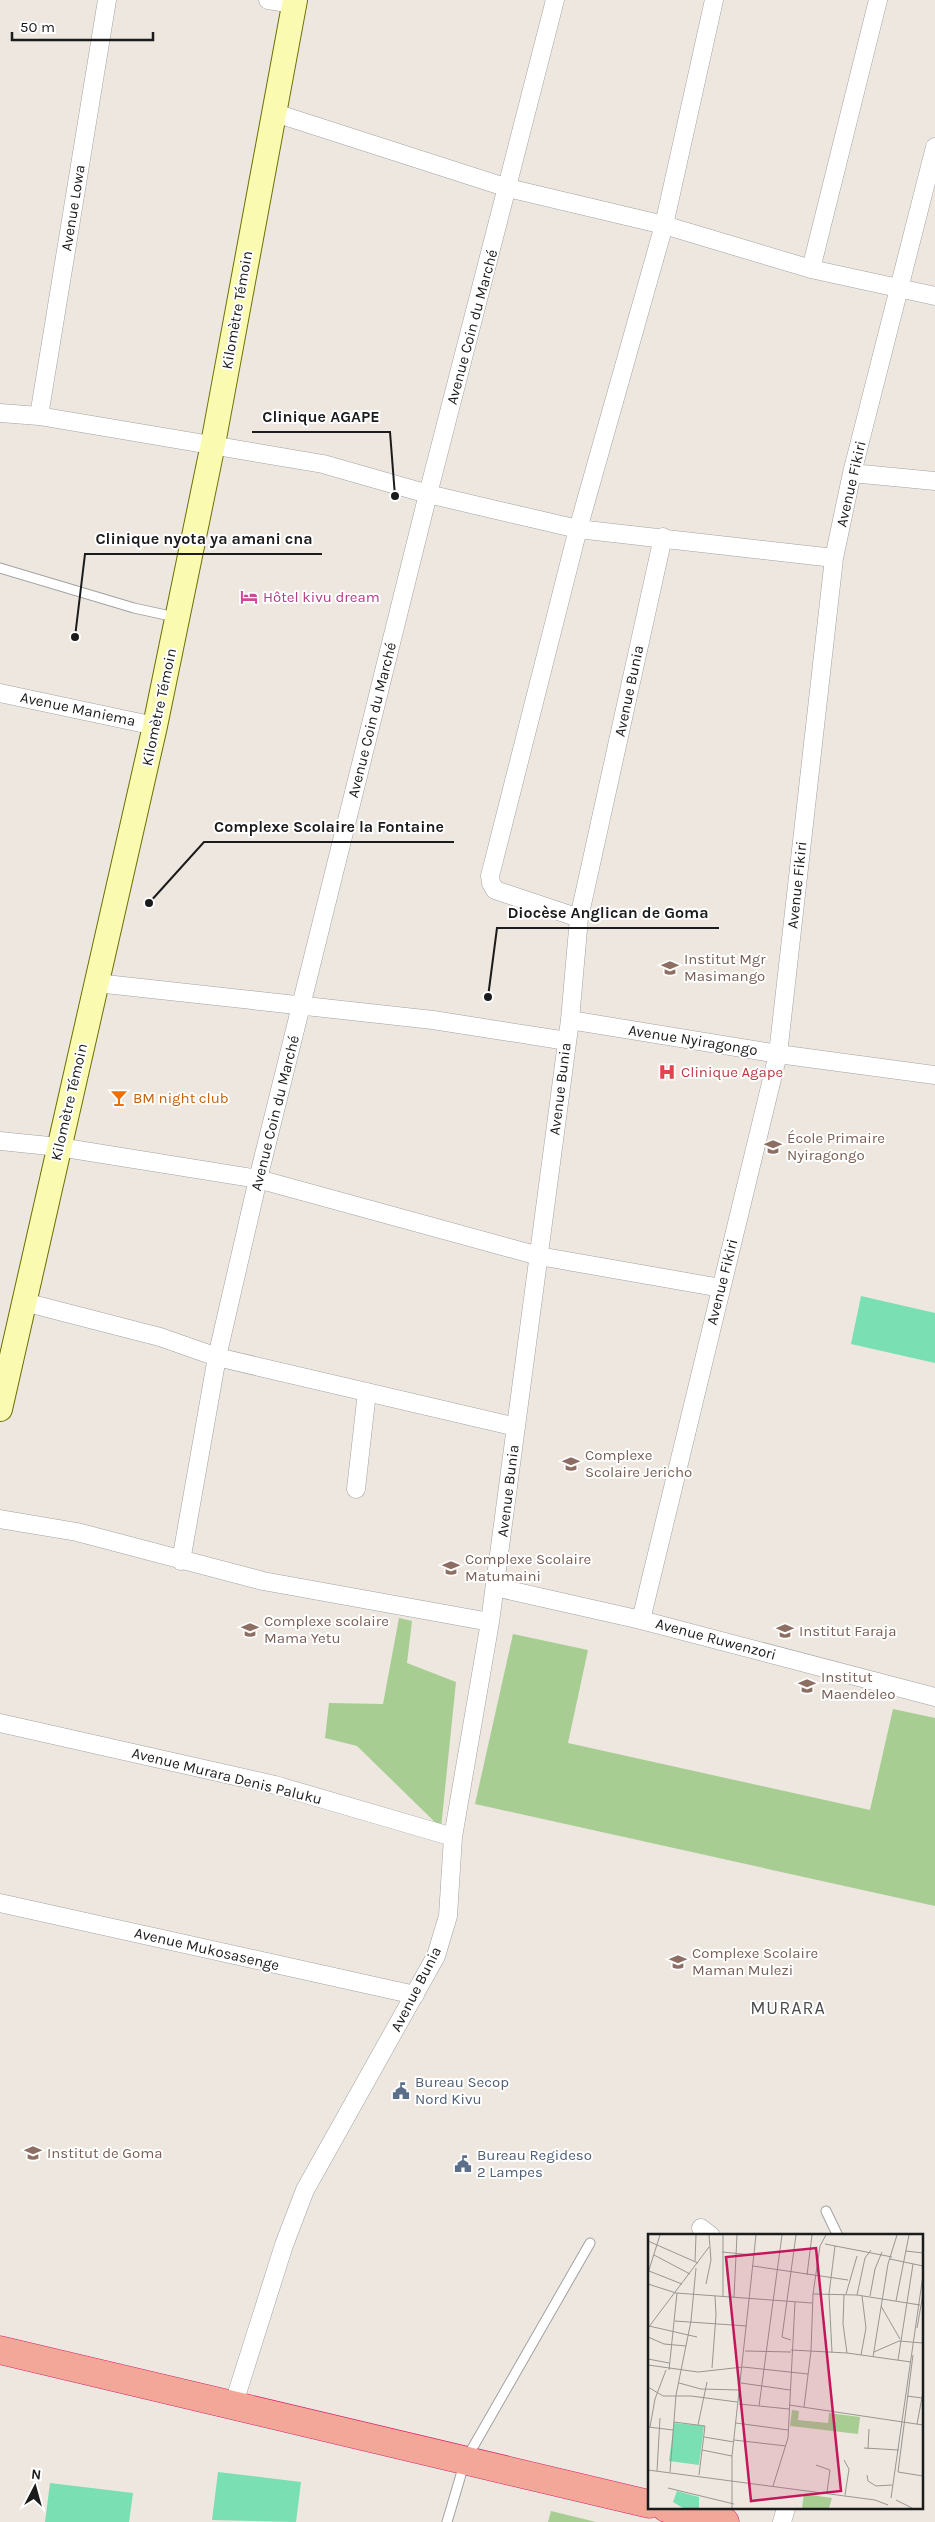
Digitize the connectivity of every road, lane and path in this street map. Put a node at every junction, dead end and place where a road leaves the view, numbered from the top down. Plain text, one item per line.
1 (107, 0) edge
2 (268, 0) edge
3 (555, 0) edge
4 (714, 0) edge
5 (878, 0) edge
6 (294, 2) edge
7 (272, 112) junction
8 (935, 147) edge
9 (508, 188) junction
10 (664, 225) junction
11 (811, 269) junction
12 (899, 289) junction
13 (935, 296) edge
14 (0, 413) edge
15 (39, 416) junction
16 (213, 444) junction
17 (852, 473) junction
18 (935, 481) edge
19 (428, 494) junction
20 (578, 529) junction
21 (662, 537) junction
22 (834, 558) junction
23 (0, 568) edge
24 (178, 618) junction
25 (0, 693) edge
26 (156, 726) junction
27 (579, 918) junction
28 (96, 983) junction
29 (302, 1004) junction
30 (570, 1020) junction
31 (567, 1041) junction
32 (778, 1054) junction
33 (935, 1075) edge
34 (0, 1141) edge
35 (59, 1148) junction
36 (258, 1179) junction
37 (539, 1256) junction
38 (721, 1288) junction
39 (24, 1302) junction
40 (217, 1357) junction
41 (3, 1382) edge
42 (367, 1392) junction
43 (0, 1409) edge
44 (516, 1427) junction
45 (356, 1489) dead end
46 (0, 1519) edge
47 (181, 1561) junction
48 (495, 1587) junction
49 (641, 1620) junction
50 (490, 1622) junction
51 (935, 1696) edge
52 (0, 1723) edge
53 (453, 1837) junction
54 (0, 1903) edge
55 (415, 1995) junction
56 (826, 2211) dead end
57 (837, 2234) edge
58 (590, 2244) dead end
59 (0, 2350) edge
60 (233, 2406) junction
61 (465, 2461) junction
62 (648, 2504) edge
63 (678, 2510) edge
64 (709, 2515) edge
65 (447, 2522) edge

1 - 15 street, Avenue Lowa
2 - 6 street
3 - 9 street, Avenue Coin du Marché
4 - 10 street
5 - 11 street
6 - 7 main road, Kilomètre Témoin
7 - 9 street
7 - 16 main road, Kilomètre Témoin
8 - 12 street, Avenue Fikiri
9 - 10 street
9 - 19 street, Avenue Coin du Marché
10 - 11 street
10 - 20 street
11 - 12 street
12 - 13 street
12 - 17 street, Avenue Fikiri
14 - 15 street
15 - 16 street
16 - 19 street
16 - 24 main road, Kilomètre Témoin
17 - 18 street
17 - 22 street, Avenue Fikiri
19 - 20 street
19 - 29 street, Avenue Coin du Marché
20 - 21 street
20 - 27 street
21 - 22 street
21 - 27 street, Avenue Bunia
22 - 32 street, Avenue Fikiri
23 - 24 lane
24 - 26 main road, Kilomètre Témoin
25 - 26 street, Avenue Maniema
26 - 28 main road, Kilomètre Témoin
27 - 30 street, Avenue Bunia
28 - 29 street
28 - 35 main road, Kilomètre Témoin
29 - 31 street
29 - 36 street, Avenue Coin du Marché
30 - 31 street, Avenue Bunia
30 - 32 street, Avenue Nyiragongo
31 - 37 street, Avenue Bunia
32 - 33 street, Avenue Nyiragongo
32 - 38 street, Avenue Fikiri
34 - 35 street
35 - 36 street
35 - 39 main road, Kilomètre Témoin
36 - 37 street
36 - 40 street, Avenue Coin du Marché
37 - 38 street
37 - 44 street, Avenue Bunia
38 - 49 street, Avenue Fikiri
39 - 40 street
39 - 41 main road, Kilomètre Témoin
40 - 42 street
40 - 47 street, Avenue Coin du Marché
41 - 43 main road, Kilomètre Témoin
42 - 44 street
42 - 45 street
44 - 48 street, Avenue Bunia
46 - 47 street
47 - 50 street
48 - 49 street, Avenue Ruwenzori
48 - 50 street, Avenue Bunia
49 - 51 street, Avenue Ruwenzori
50 - 53 street, Avenue Bunia
52 - 53 street, Avenue Murara Denis Paluku
53 - 55 street, Avenue Bunia
54 - 55 street, Avenue Mukosasenge
55 - 60 street, Avenue Bunia
56 - 57 lane
58 - 61 lane
59 - 60 highway
60 - 61 highway
61 - 62 highway
61 - 65 lane
63 - 64 highway

